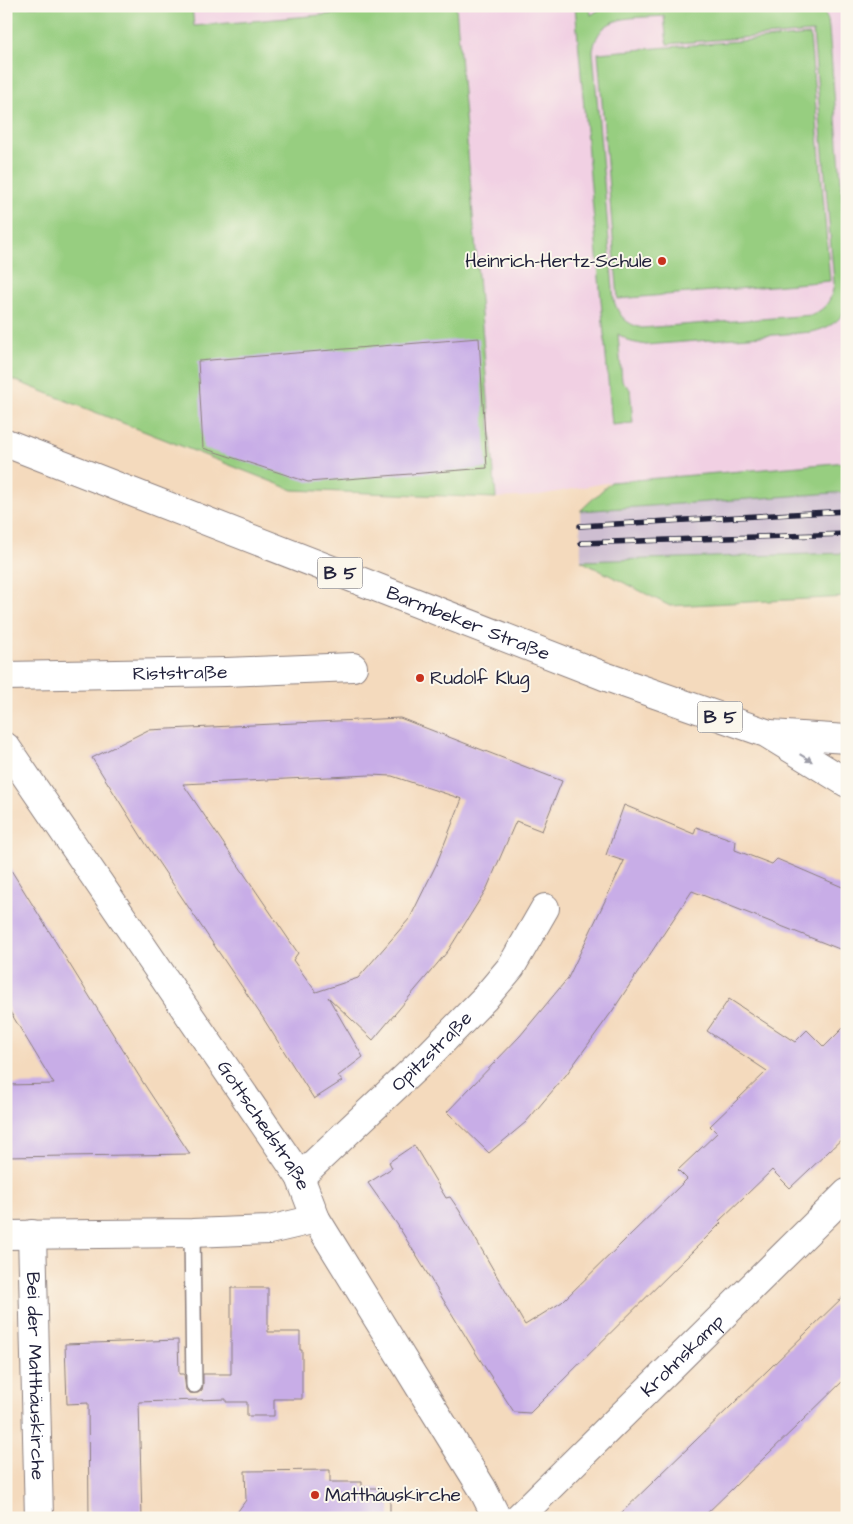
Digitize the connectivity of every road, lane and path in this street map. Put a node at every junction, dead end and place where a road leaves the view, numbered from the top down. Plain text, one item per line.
1 (6, 443) edge
2 (353, 667) dead end
3 (6, 676) edge
4 (766, 733) junction
5 (847, 739) edge
6 (6, 747) edge
7 (847, 783) edge
8 (545, 908) dead end
9 (300, 1177) junction
10 (847, 1193) edge
11 (316, 1220) junction
12 (192, 1233) junction
13 (19, 1234) edge
14 (194, 1385) dead end
15 (39, 1518) edge
16 (497, 1518) edge
17 (518, 1518) edge

1 - 4 street, Barmbeker Straße / B 5
2 - 3 street, Riststraße
4 - 5 street, Barmbeker Straße / B 5
4 -> 7 street, Barmbeker Straße / B 5
6 - 9 street, Gottschedstraße
8 - 9 street, Opitzstraße
9 - 11 street, Gottschedstraße
10 - 17 street, Krohnskamp
11 - 12 street
11 - 16 street, Gottschedstraße
12 - 13 street
12 - 14 lane
13 - 15 street, Bei der Matthäuskirche

